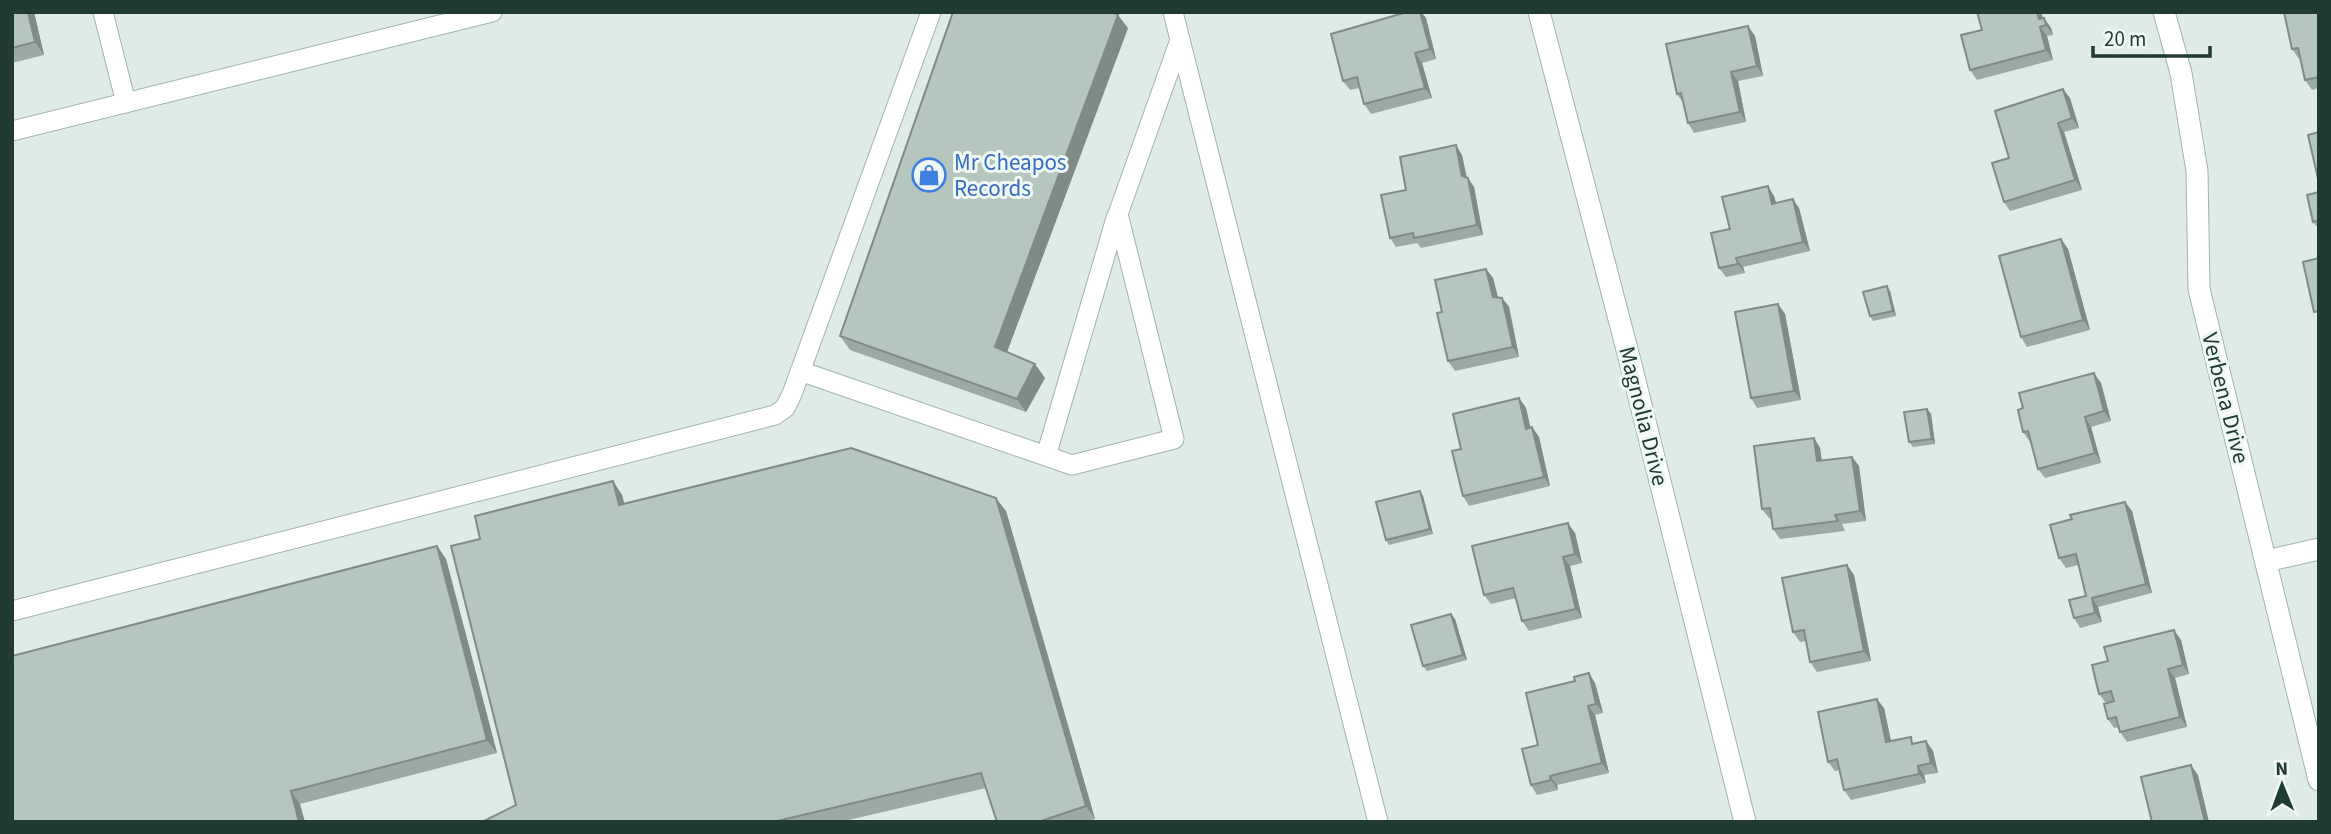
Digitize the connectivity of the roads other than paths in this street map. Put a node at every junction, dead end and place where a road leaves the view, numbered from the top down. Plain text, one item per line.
1 (103, 12) edge
2 (492, 12) edge
3 (931, 12) edge
4 (1173, 12) edge
5 (1539, 12) edge
6 (2164, 12) edge
7 (1180, 40) junction
8 (127, 103) junction
9 (12, 131) edge
10 (1118, 214) junction
11 (800, 371) junction
12 (1045, 456) junction
13 (2319, 549) edge
14 (2266, 561) junction
15 (12, 611) edge
16 (2319, 780) edge
17 (1378, 822) edge
18 (1745, 822) edge

1 - 8 lane
2 - 8 lane
3 - 11 lane
4 - 7 lane
5 - 18 street, Magnolia Drive
6 - 14 street, Verbena Drive
7 - 10 lane
7 - 17 lane
8 - 9 lane
10 - 12 lane
10 - 12 lane
11 - 12 lane
11 - 15 lane
13 - 14 street
14 - 16 street, Verbena Drive

